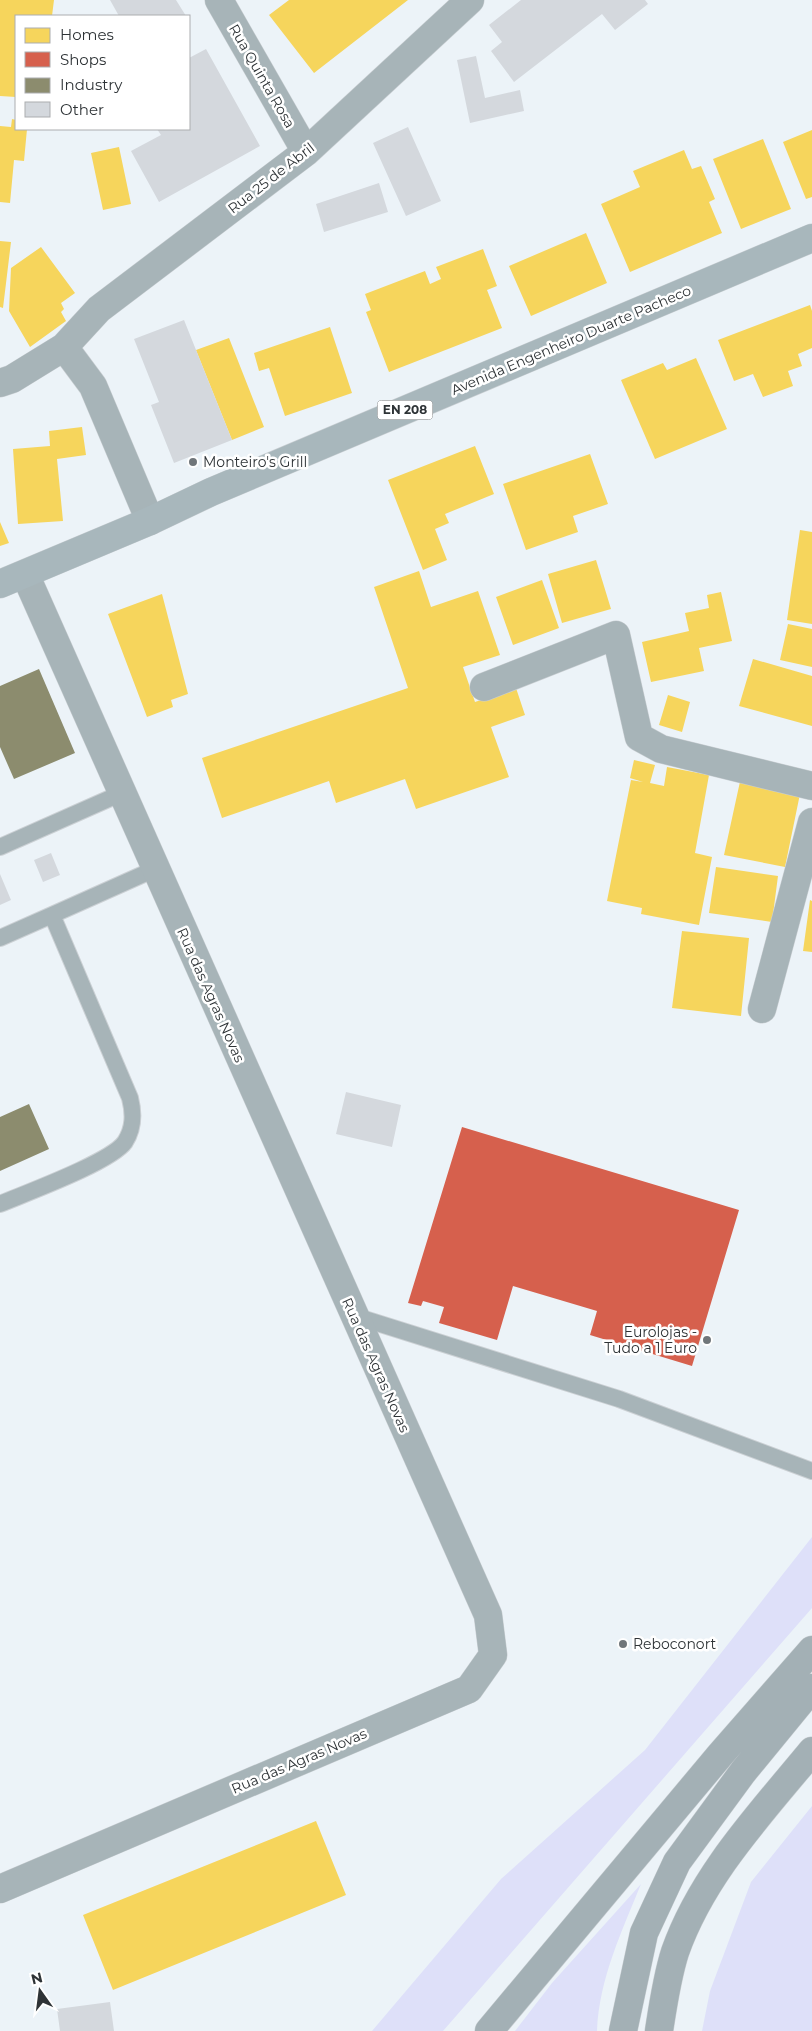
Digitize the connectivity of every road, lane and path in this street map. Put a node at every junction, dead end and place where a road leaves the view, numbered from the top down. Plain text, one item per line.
1 (219, 0) edge
2 (470, 0) edge
3 (306, 152) junction
4 (812, 238) edge
5 (64, 347) junction
6 (0, 383) edge
7 (150, 521) junction
8 (25, 574) junction
9 (0, 584) edge
10 (484, 687) dead end
11 (812, 786) edge
12 (122, 794) junction
13 (812, 822) edge
14 (0, 847) edge
15 (155, 869) junction
16 (52, 915) junction
17 (0, 938) edge
18 (762, 1009) dead end
19 (0, 1204) edge
20 (355, 1316) junction
21 (812, 1470) edge
22 (812, 1650) edge
23 (812, 1688) edge
24 (812, 1751) edge
25 (0, 1889) edge
26 (489, 2031) edge
27 (623, 2031) edge
28 (660, 2031) edge

1 - 3 street, Rua Quinta Rosa
2 - 3 street, Rua 25 de Abril
3 - 5 street, Rua 25 de Abril
4 - 7 main road, Avenida Engenheiro Duarte Pacheco / EN 208
5 - 6 street, Rua 25 de Abril
5 - 7 street
7 - 8 main road, Avenida Engenheiro Duarte Pacheco / EN 208
8 - 9 main road, Avenida Engenheiro Duarte Pacheco / EN 208
8 - 12 street, Rua das Agras Novas
10 - 11 street
12 - 14 lane
12 - 15 street, Rua das Agras Novas
13 - 18 street
15 - 16 lane
15 - 20 street, Rua das Agras Novas
16 - 17 lane
16 - 19 lane
20 - 21 lane
20 - 25 street, Rua das Agras Novas
22 - 26 highway
23 - 27 highway
24 - 28 highway

